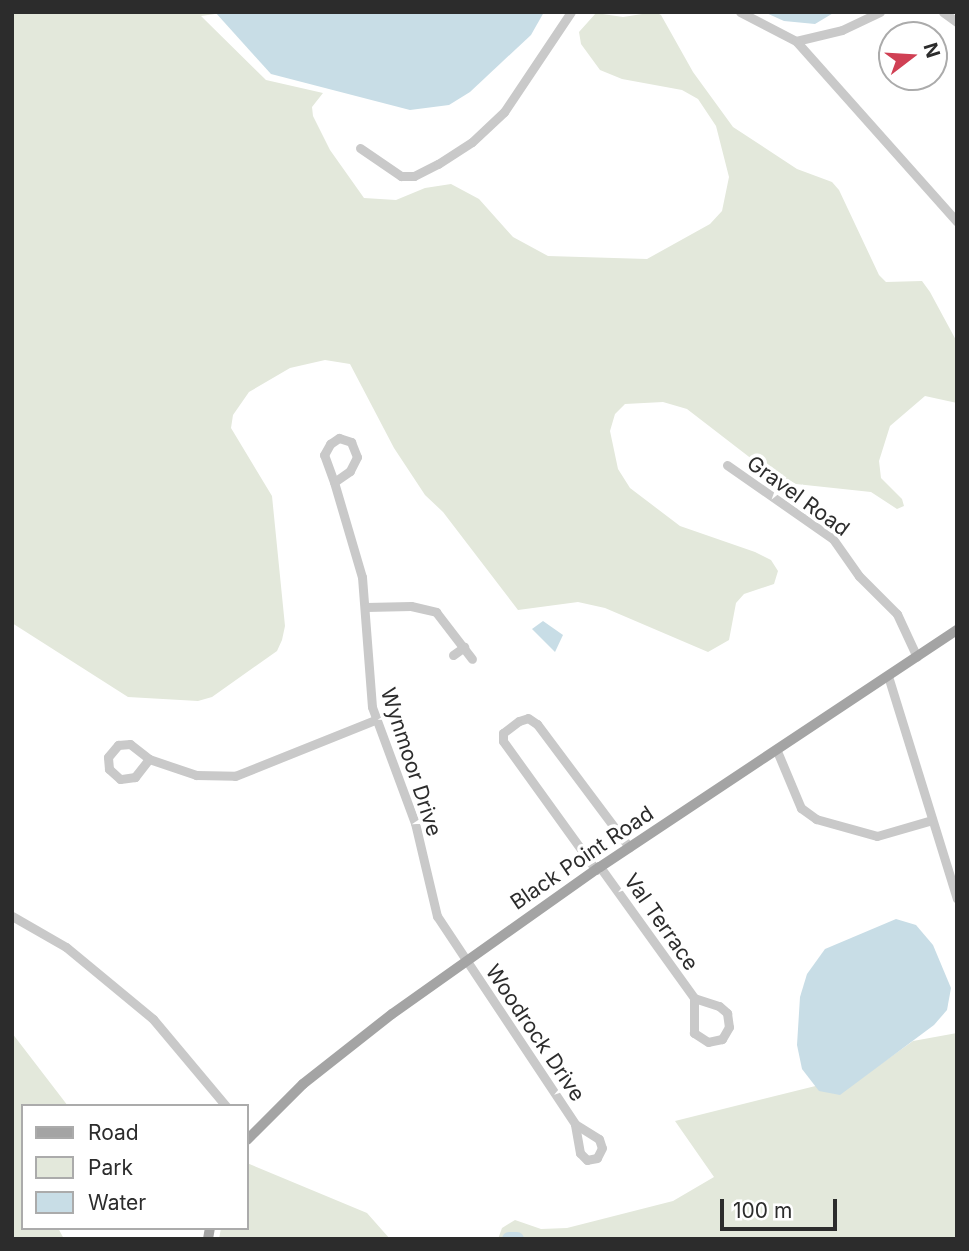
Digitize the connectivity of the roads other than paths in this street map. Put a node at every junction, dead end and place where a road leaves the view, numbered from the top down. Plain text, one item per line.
1 (571, 12) edge
2 (740, 12) edge
3 (880, 12) edge
4 (943, 12) edge
5 (957, 22) edge
6 (796, 41) junction
7 (360, 148) dead end
8 (957, 222) edge
9 (727, 466) dead end
10 (334, 482) junction
11 (366, 607) junction
12 (957, 630) edge
13 (464, 647) junction
14 (453, 655) dead end
15 (917, 657) junction
16 (472, 659) dead end
17 (888, 676) junction
18 (375, 720) junction
19 (778, 751) junction
20 (149, 760) junction
21 (932, 820) junction
22 (629, 848) junction
23 (598, 868) junction
24 (957, 899) edge
25 (12, 916) edge
26 (466, 962) junction
27 (694, 998) junction
28 (224, 1104) edge
29 (575, 1124) dead end
30 (248, 1136) edge

1 - 7 street
2 - 6 street
3 - 6 street
4 - 5 street
6 - 8 street
9 - 15 street, Gravel Road
10 - 10 street, Wynmoor Drive
10 - 11 street, Wynmoor Drive
11 - 13 street
11 - 18 street, Wynmoor Drive
12 - 15 main road, Black Point Road
13 - 14 street
13 - 16 street
15 - 17 main road, Black Point Road
17 - 19 main road, Black Point Road
17 - 21 street
18 - 20 street
18 - 26 street, Wynmoor Drive
19 - 21 street
19 - 22 main road, Black Point Road
20 - 20 street
21 - 24 street
22 - 23 main road, Black Point Road
22 - 23 street, Val Terrace
23 - 26 main road, Black Point Road
23 - 27 street, Val Terrace
25 - 28 street
26 - 29 street, Woodrock Drive
26 - 30 main road, Black Point Road
27 - 27 street, Val Terrace

